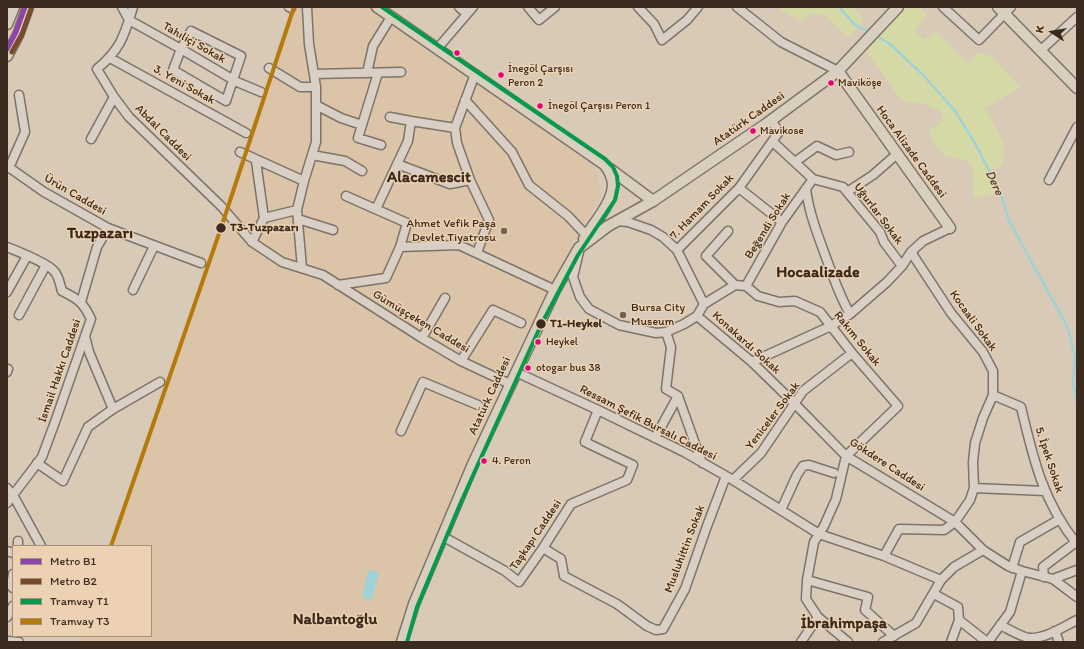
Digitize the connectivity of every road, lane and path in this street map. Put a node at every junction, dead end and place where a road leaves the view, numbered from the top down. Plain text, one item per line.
1 (14, 7) edge
2 (28, 7) edge
3 (122, 7) edge
4 (133, 7) edge
5 (307, 7) edge
6 (377, 7) edge
7 (459, 7) edge
8 (473, 7) edge
9 (528, 7) edge
10 (555, 7) edge
11 (638, 7) edge
12 (698, 7) edge
13 (737, 7) edge
14 (898, 7) edge
15 (943, 7) edge
16 (1004, 9) edge
17 (390, 13) edge
18 (468, 14) junction
19 (1077, 16) edge
20 (129, 20) junction
21 (7, 24) edge
22 (181, 49) junction
23 (437, 49) junction
24 (1041, 50) junction
25 (7, 56) edge
26 (110, 58) junction
27 (269, 68) dead end
28 (838, 71) junction
29 (401, 72) dead end
30 (367, 73) junction
31 (378, 73) junction
32 (314, 74) junction
33 (475, 74) junction
34 (234, 80) junction
35 (316, 87) junction
36 (1077, 88) edge
37 (261, 92) dead end
38 (19, 95) dead end
39 (114, 97) junction
40 (465, 100) junction
41 (316, 105) junction
42 (390, 117) dead end
43 (771, 120) junction
44 (411, 121) junction
45 (362, 125) junction
46 (1077, 127) edge
47 (454, 128) junction
48 (246, 133) dead end
49 (91, 139) dead end
50 (773, 142) junction
51 (381, 145) dead end
52 (240, 152) dead end
53 (849, 152) dead end
54 (897, 154) junction
55 (312, 155) junction
56 (256, 161) junction
57 (795, 162) junction
58 (397, 164) junction
59 (605, 165) junction
60 (8, 167) edge
61 (362, 171) dead end
62 (812, 179) junction
63 (470, 180) junction
64 (1049, 180) dead end
65 (304, 181) junction
66 (739, 188) junction
67 (806, 189) junction
68 (847, 192) junction
69 (346, 196) dead end
70 (653, 201) junction
71 (376, 209) junction
72 (297, 210) junction
73 (264, 218) junction
74 (298, 219) junction
75 (616, 221) junction
76 (782, 222) junction
77 (108, 228) junction
78 (950, 228) joint
79 (333, 230) dead end
80 (728, 231) dead end
81 (587, 236) junction
82 (252, 242) junction
83 (154, 246) junction
84 (7, 247) edge
85 (400, 247) junction
86 (580, 248) junction
87 (676, 250) junction
88 (911, 252) junction
89 (477, 253) junction
90 (27, 256) junction
91 (201, 263) dead end
92 (46, 265) junction
93 (902, 266) junction
94 (302, 268) junction
95 (338, 285) junction
96 (735, 285) junction
97 (746, 286) junction
98 (134, 290) dead end
99 (556, 290) junction
100 (7, 292) edge
101 (444, 298) dead end
102 (81, 302) junction
103 (704, 304) junction
104 (850, 314) junction
105 (18, 315) dead end
106 (697, 316) junction
107 (521, 323) dead end
108 (831, 326) junction
109 (666, 332) junction
110 (85, 336) junction
111 (422, 338) junction
112 (852, 353) junction
113 (461, 361) junction
114 (752, 362) junction
115 (516, 372) junction
116 (160, 382) dead end
117 (510, 384) junction
118 (993, 395) junction
119 (678, 396) junction
120 (795, 404) junction
121 (478, 405) dead end
122 (113, 409) junction
123 (598, 410) junction
124 (401, 430) dead end
125 (655, 438) junction
126 (846, 456) junction
127 (37, 463) junction
128 (702, 463) junction
129 (834, 473) dead end
130 (729, 478) junction
131 (7, 488) edge
132 (974, 488) junction
133 (1044, 491) junction
134 (13, 495) junction
135 (7, 503) edge
136 (781, 510) junction
137 (1060, 519) junction
138 (955, 522) junction
139 (819, 534) junction
140 (442, 536) junction
141 (1076, 543) edge
142 (41, 545) edge
143 (543, 548) junction
144 (983, 550) junction
145 (884, 556) junction
146 (1012, 568) junction
147 (1077, 570) edge
148 (1022, 571) junction
149 (1044, 577) junction
150 (1053, 579) junction
151 (807, 580) junction
152 (941, 580) junction
153 (934, 594) junction
154 (1077, 597) edge
155 (12, 608) edge
156 (7, 617) edge
157 (818, 618) junction
158 (959, 620) junction
159 (1077, 620) edge
160 (1000, 625) junction
161 (1055, 631) junction
162 (894, 636) junction
163 (7, 641) edge
164 (19, 642) edge
165 (402, 642) edge
166 (801, 642) edge
167 (848, 642) edge
168 (883, 642) edge
169 (951, 642) edge
170 (987, 642) edge
171 (1059, 642) edge

1 - 21 main road
2 - 25 main road
3 - 20 street
4 - 20 street
5 - 32 street
6 - 17 main road
7 - 18 street
8 - 18 street
9 - 10 street
11 - 12 street
13 - 28 street
14 - 28 main road, Atatürk Caddesi
15 - 16 street
16 - 24 main road
17 - 23 main road
17 - 30 street
18 - 23 street
19 - 24 street
20 - 22 street, Tahıliçi Sokak
20 - 26 street
22 - 34 street, Tahıliçi Sokak
22 - 34 street
22 - 34 street
23 - 33 main road
24 - 36 main road
26 - 39 street, Abdal Caddesi
26 - 48 street, 3. Yeni Sokak
27 - 35 street
28 - 43 main road, Atatürk Caddesi
28 - 54 main road, Hoca Alizade Caddesi
29 - 31 street
30 - 31 street
30 - 32 street
31 - 45 street
32 - 35 street
33 - 40 street
33 - 59 main road
34 - 37 street, Tahıliçi Sokak
35 - 41 street
38 - 60 street
39 - 49 street
39 - 82 street, Abdal Caddesi
40 - 47 street
40 - 81 street
41 - 45 street
41 - 55 street
42 - 44 street
43 - 50 street
43 - 70 main road, Atatürk Caddesi
44 - 47 street
44 - 58 street
45 - 51 street
46 - 64 street
47 - 63 street
50 - 57 street
50 - 66 street, 7. Hamam Sokak
52 - 56 street
53 - 57 street
54 - 68 street
54 - 78 main road, Hoca Alizade Caddesi
55 - 61 street
55 - 65 street
56 - 65 street
56 - 73 street
57 - 62 street
58 - 63 street
58 - 71 street
59 - 70 main road
59 - 81 main road
60 - 77 street, Ürün Caddesi
62 - 67 street, Beğendi Sokak
62 - 68 street, Uğurlar Sokak
63 - 89 street
65 - 72 street
66 - 76 street
66 - 87 street, 7. Hamam Sokak
67 - 76 street, Beğendi Sokak
67 - 104 street
68 - 93 street, Uğurlar Sokak
69 - 71 street
70 - 75 main road, Atatürk Caddesi
71 - 85 street
72 - 73 street
72 - 74 street
73 - 82 street
74 - 79 street
74 - 94 street
75 - 86 main road, Atatürk Caddesi
75 - 87 street
76 - 97 street, Beğendi Sokak
77 - 83 street, Ürün Caddesi
77 - 102 street, İsmail Hakkı Caddesi
78 - 88 street
80 - 96 street
81 - 86 main road
82 - 94 street, Gümüşçeken Caddesi
83 - 91 street, Ürün Caddesi
83 - 98 street
84 - 90 street
85 - 89 street
85 - 95 street
86 - 99 main road, Atatürk Caddesi
86 - 109 street
87 - 103 street
88 - 93 street
88 - 118 street, Kocaali Sokak
89 - 99 street
90 - 92 street
90 - 100 street
92 - 102 street
92 - 105 street
93 - 104 street
94 - 95 street, Gümüşçeken Caddesi
95 - 111 street, Gümüşçeken Caddesi
96 - 97 street, Rakım Sokak
96 - 103 street
97 - 108 street, Rakım Sokak
99 - 115 main road, Atatürk Caddesi
101 - 111 street
102 - 110 street, İsmail Hakkı Caddesi
103 - 106 street
104 - 108 street
106 - 109 street
106 - 114 street, Konakardı Sokak
107 - 113 street
108 - 112 street, Rakım Sokak
108 - 114 street
109 - 119 street
110 - 122 street
110 - 127 street, İsmail Hakkı Caddesi
111 - 113 street, Gümüşçeken Caddesi
112 - 120 street, Yeniceler Sokak
112 - 126 street, Rakım Sokak
113 - 117 street, Gümüşçeken Caddesi
114 - 120 street, Konakardı Sokak
115 - 117 main road, Atatürk Caddesi
115 - 123 street, Ressam Şefik Bursalı Caddesi
116 - 122 street
117 - 140 main road, Atatürk Caddesi
118 - 132 street, Kocaali Sokak
118 - 133 street, 5. İpek Sokak
119 - 125 street
119 - 128 street
120 - 126 street, Gökdere Caddesi
120 - 130 street, Yeniceler Sokak
121 - 124 street
122 - 127 street
123 - 125 street, Ressam Şefik Bursalı Caddesi
123 - 143 street, Taşkapı Caddesi
125 - 128 street, Ressam Şefik Bursalı Caddesi
126 - 138 street, Gökdere Caddesi
126 - 139 street
127 - 134 street, İsmail Hakkı Caddesi
128 - 130 street, Ressam Şefik Bursalı Caddesi
129 - 136 street
130 - 136 street, Ressam Şefik Bursalı Caddesi
130 - 143 street, Musluhittin Sokak
131 - 134 street
132 - 133 street
132 - 138 street, Kocaali Sokak
133 - 137 street, 5. İpek Sokak
134 - 135 street, İsmail Hakkı Caddesi
134 - 142 street
136 - 139 street, Ressam Şefik Bursalı Caddesi
137 - 141 street, 5. İpek Sokak
137 - 146 street
138 - 144 street, Gökdere Caddesi
138 - 145 street
139 - 145 street, Ressam Şefik Bursalı Caddesi
139 - 151 street
140 - 143 street, Taşkapı Caddesi
140 - 165 main road, Atatürk Caddesi
141 - 149 street, 5. İpek Sokak
144 - 146 street, Gökdere Caddesi
144 - 152 street
145 - 152 street, Ressam Şefik Bursalı Caddesi
146 - 148 street, Gökdere Caddesi
147 - 150 street
148 - 149 street, Gökdere Caddesi
148 - 160 street
149 - 150 street, Gökdere Caddesi
150 - 154 street
151 - 157 street
151 - 162 street
152 - 153 street
153 - 158 street
153 - 162 street
155 - 156 street
157 - 166 street
157 - 167 street
158 - 169 street
158 - 170 street
159 - 161 street
160 - 161 street
160 - 170 street
161 - 171 street
162 - 168 street
163 - 164 street

